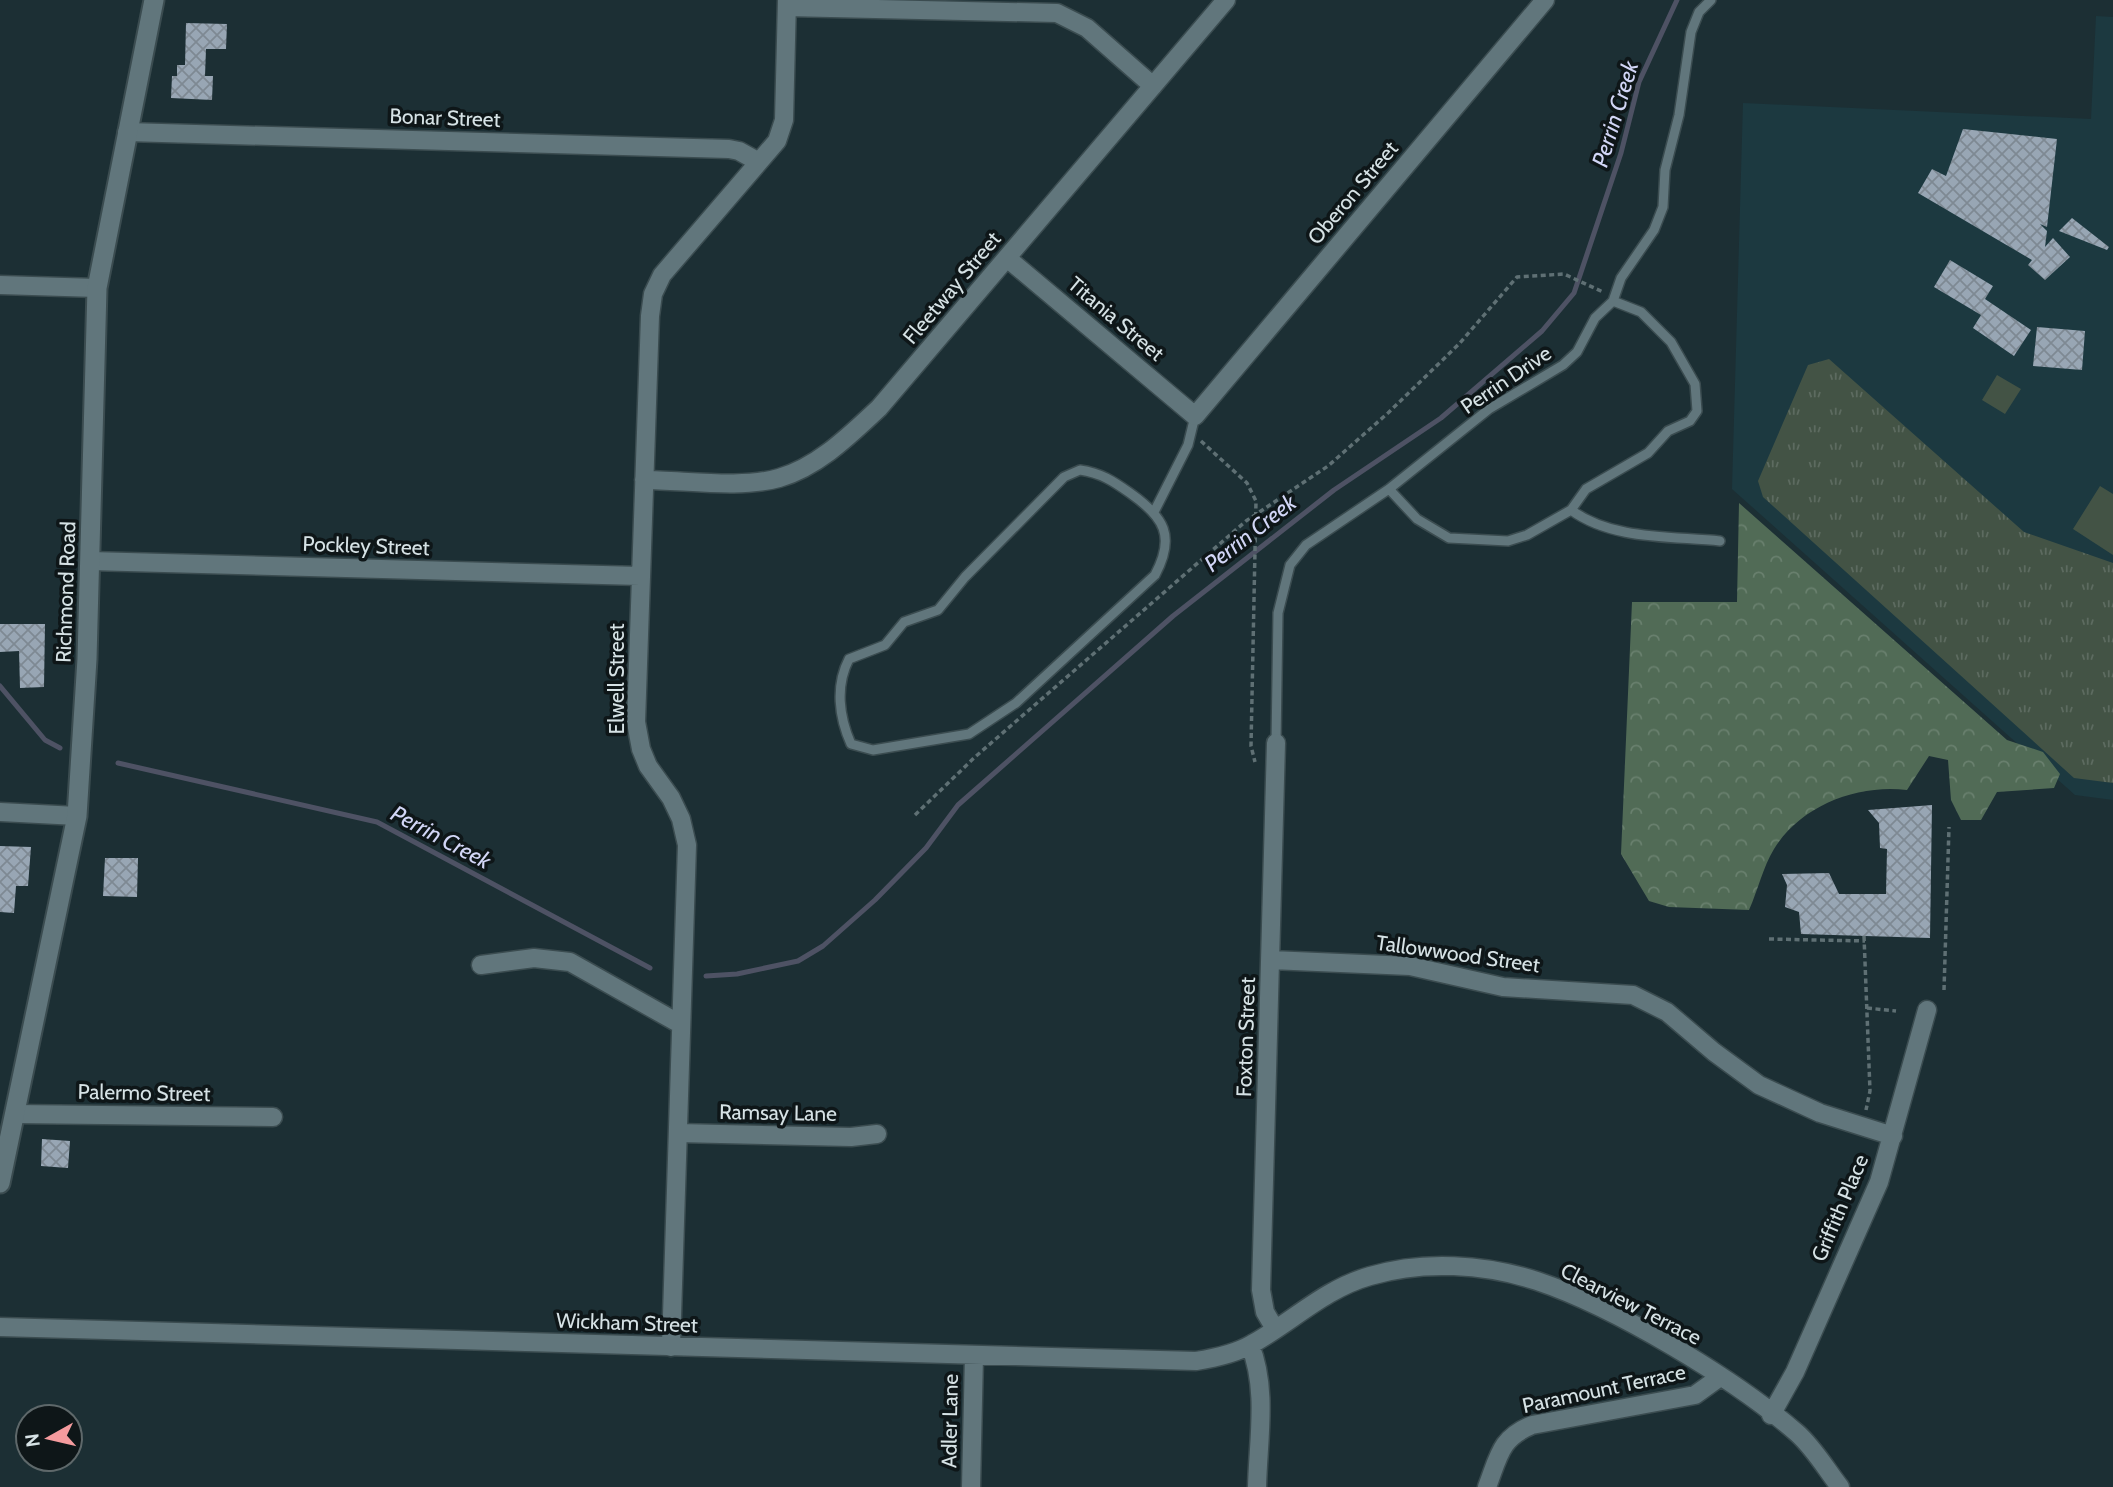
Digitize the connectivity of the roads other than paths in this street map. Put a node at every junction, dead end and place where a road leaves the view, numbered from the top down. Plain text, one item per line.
1 (147, 0) edge
2 (154, 0) edge
3 (1226, 0) edge
4 (1545, 0) edge
5 (1712, 0) edge
6 (787, 4) edge
7 (1153, 86) junction
8 (127, 132) junction
9 (759, 162) junction
10 (1007, 258) junction
11 (0, 285) edge
12 (97, 288) junction
13 (1613, 301) junction
14 (1193, 424) junction
15 (644, 480) junction
16 (1390, 489) junction
17 (1155, 510) junction
18 (1571, 510) junction
19 (1720, 541) dead end
20 (90, 561) junction
21 (640, 576) junction
22 (1276, 743) joint
23 (0, 812) edge
24 (76, 816) junction
25 (1271, 960) junction
26 (481, 965) dead end
27 (1927, 1010) dead end
28 (680, 1024) junction
29 (15, 1114) junction
30 (273, 1118) dead end
31 (677, 1133) junction
32 (877, 1135) dead end
33 (1893, 1136) junction
34 (0, 1183) edge
35 (0, 1327) edge
36 (1275, 1329) junction
37 (1250, 1345) junction
38 (671, 1347) junction
39 (974, 1356) junction
40 (1720, 1377) junction
41 (1772, 1415) junction
42 (971, 1487) edge
43 (1257, 1487) edge
44 (1488, 1487) edge
45 (1839, 1487) edge

1 - 2 street
2 - 8 main road, Richmond Road
3 - 7 street, Fleetway Street
4 - 14 street, Oberon Street
5 - 13 lane, Perrin Drive
6 - 7 street
6 - 9 street, Elwell Street
7 - 10 street, Fleetway Street
8 - 9 street, Bonar Street
8 - 12 main road, Richmond Road
9 - 15 street, Elwell Street
10 - 14 street, Titania Street
10 - 15 street, Fleetway Street
11 - 12 street
12 - 20 main road, Richmond Road
13 - 16 lane, Perrin Drive
13 - 18 lane
14 - 17 lane
15 - 21 street, Elwell Street
16 - 18 lane
16 - 22 lane, Perrin Drive
17 - 17 lane
18 - 19 lane
20 - 21 street, Pockley Street
20 - 24 main road, Richmond Road
21 - 28 street, Elwell Street
22 - 25 street, Foxton Street
23 - 24 street
24 - 29 main road, Richmond Road
25 - 33 street, Tallowwood Street
25 - 36 street, Foxton Street
26 - 28 street
27 - 33 street, Griffith Place
28 - 31 street, Elwell Street
29 - 30 street, Palermo Street
29 - 34 main road, Richmond Road
31 - 32 street, Ramsay Lane
31 - 38 street, Elwell Street
33 - 41 street, Griffith Place
35 - 38 street, Wickham Street
36 - 37 street, Clearview Terrace
36 - 40 street, Clearview Terrace
37 - 39 street, Wickham Street
37 - 43 street
38 - 39 street, Wickham Street
39 - 42 street, Adler Lane
40 - 41 street, Clearview Terrace
40 - 44 street, Paramount Terrace
41 - 45 street, Clearview Terrace

